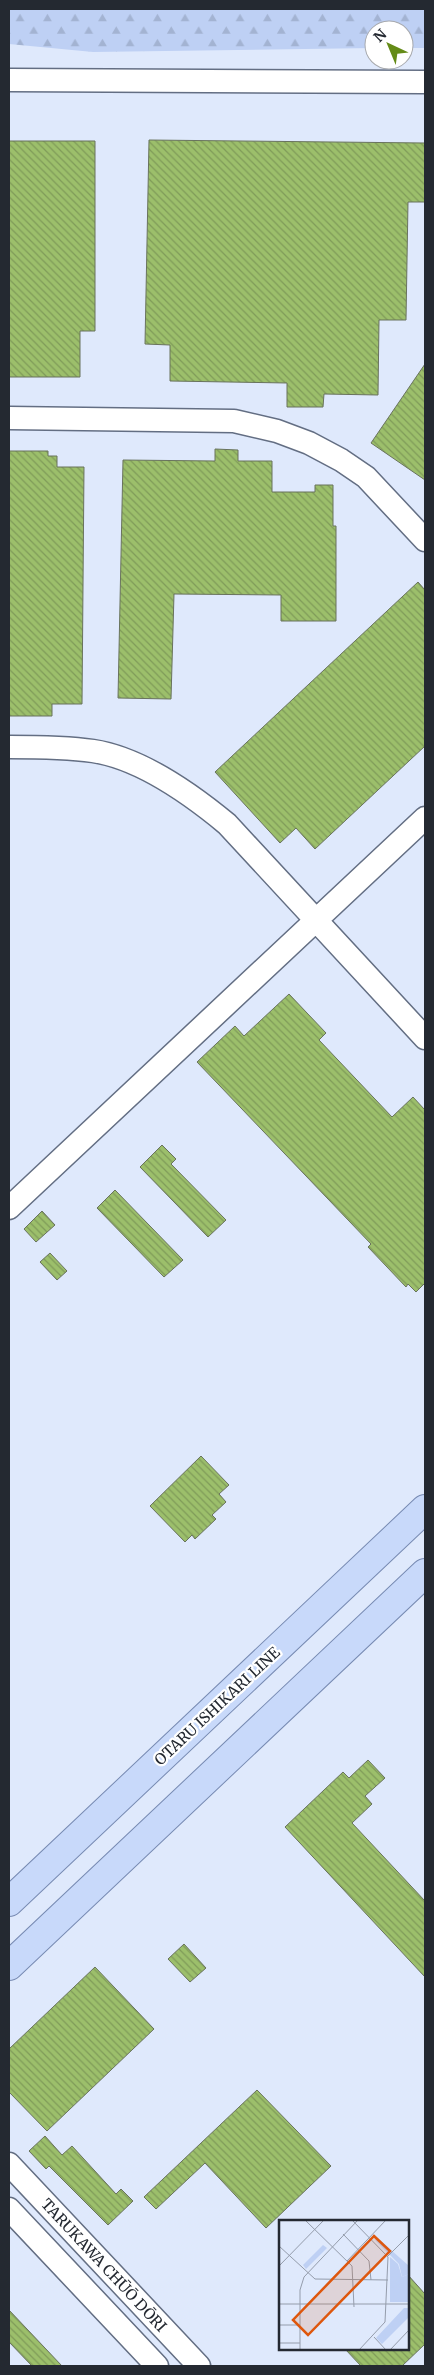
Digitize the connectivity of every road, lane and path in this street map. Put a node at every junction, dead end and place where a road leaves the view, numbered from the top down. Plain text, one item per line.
1 (9, 80) edge
2 (425, 82) edge
3 (9, 418) edge
4 (425, 540) edge
5 (9, 747) edge
6 (425, 818) edge
7 (316, 921) junction
8 (425, 1038) edge
9 (9, 1208) edge
10 (425, 1509) edge
11 (425, 1572) edge
12 (9, 1902) edge
13 (9, 1966) edge
14 (9, 2164) edge
15 (9, 2209) edge
16 (173, 2339) junction
17 (150, 2364) edge
18 (199, 2366) edge

1 - 2 street
3 - 4 street
5 - 7 street
6 - 7 street
7 - 8 street
7 - 9 street
10 - 12 main road, OTARU ISHIKARI LINE
11 - 13 main road
14 - 16 street, TARUKAWA CHŪŌ DŌRI
15 - 17 street, TARUKAWA CHŪŌ DŌRI
16 - 17 street
16 - 18 street, TARUKAWA CHŪŌ DŌRI

